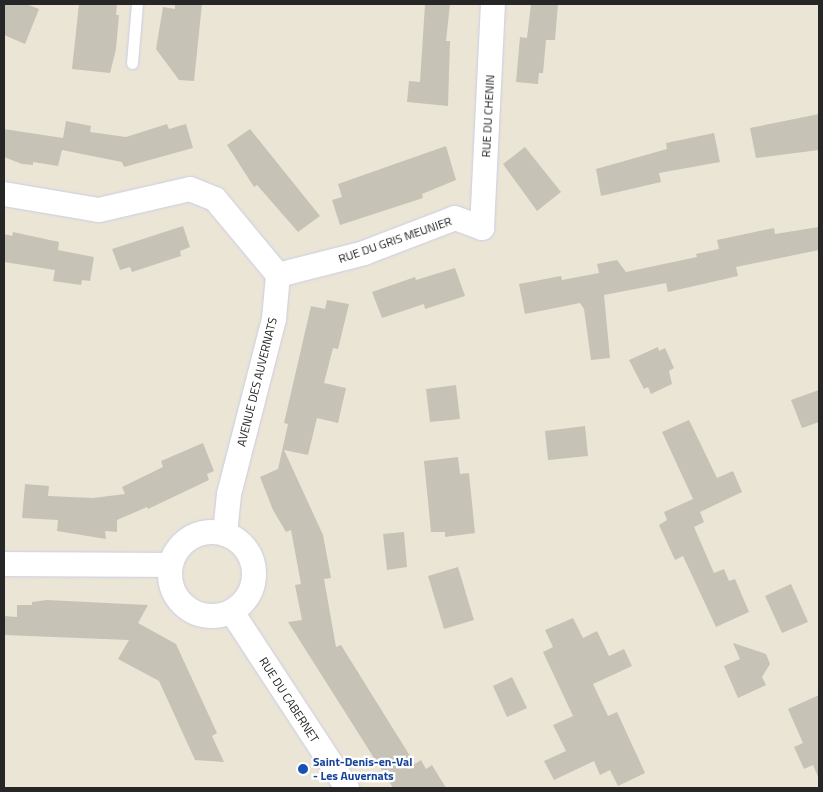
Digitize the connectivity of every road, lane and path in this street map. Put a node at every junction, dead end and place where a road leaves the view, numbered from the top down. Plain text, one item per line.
1 (137, 4) edge
2 (493, 4) edge
3 (132, 63) dead end
4 (4, 194) edge
5 (482, 228) joint
6 (278, 275) junction
7 (225, 534) junction
8 (4, 564) edge
9 (171, 565) junction
10 (232, 612) junction
11 (347, 788) edge

1 - 3 lane
2 - 5 street, RUE DU CHENIN
4 - 6 street
5 - 6 street, RUE DU GRIS MEUNIER
6 - 7 street, AVENUE DES AUVERNATS
7 - 9 street
7 - 10 street
8 - 9 street
9 - 10 street
10 - 11 street, RUE DU CABERNET

